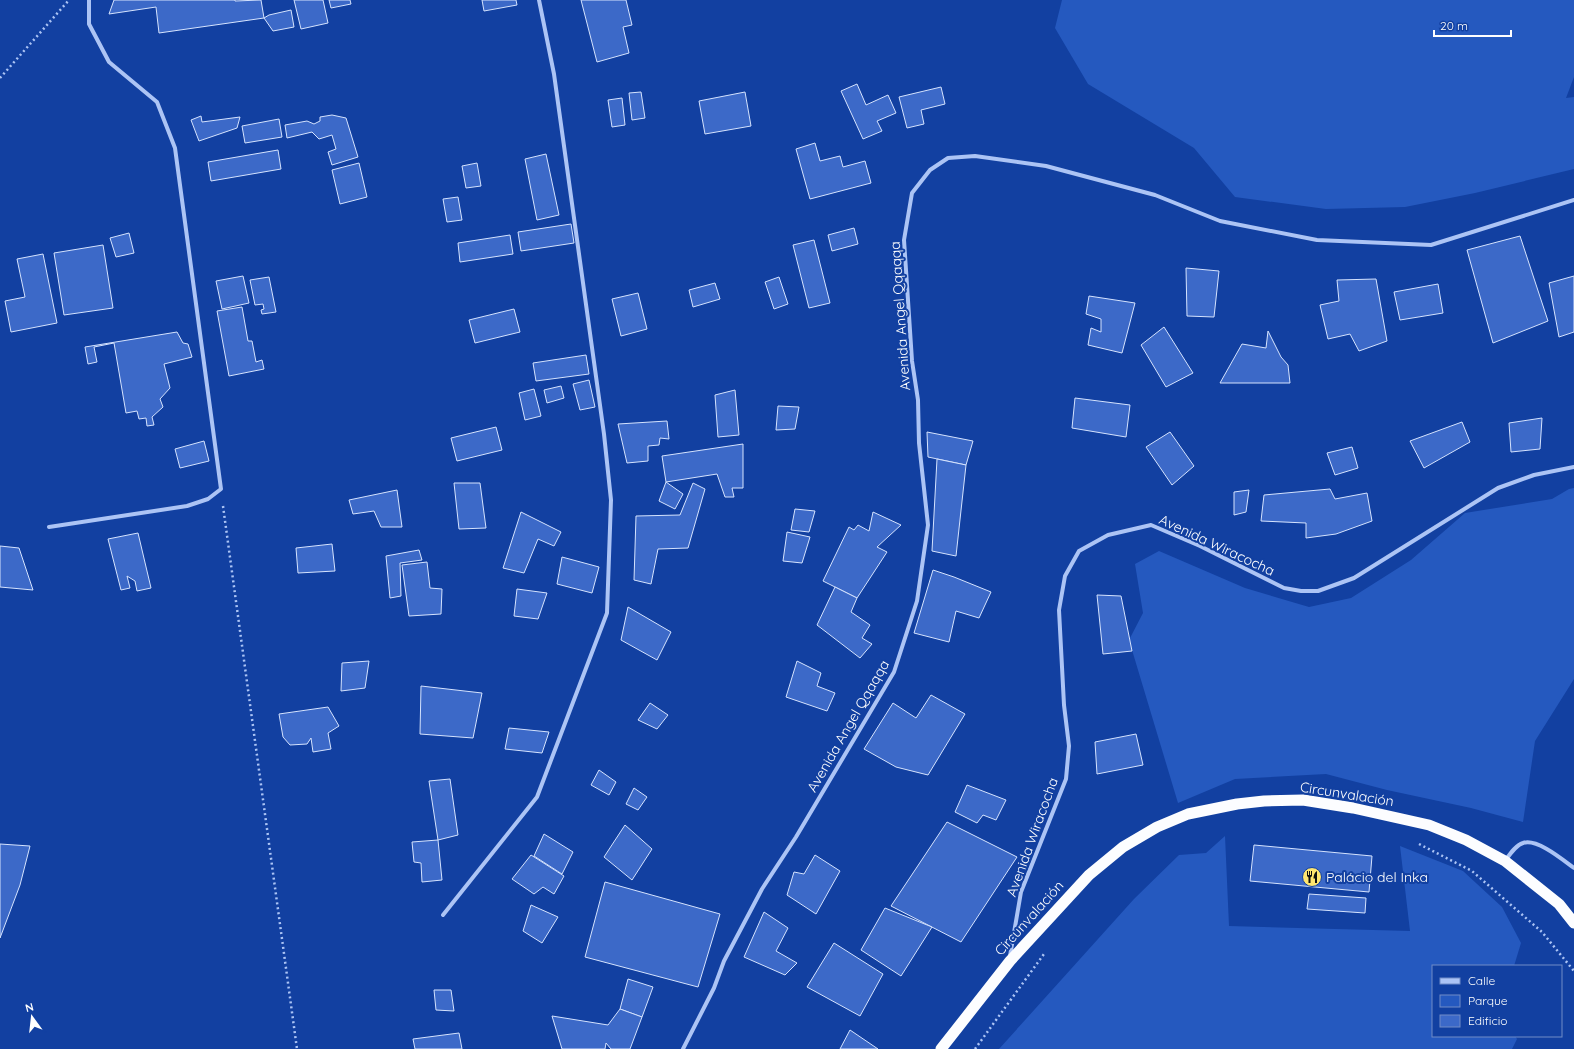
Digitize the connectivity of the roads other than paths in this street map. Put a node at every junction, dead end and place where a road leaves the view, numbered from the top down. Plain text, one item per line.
1 (89, 0) edge
2 (539, 0) edge
3 (1574, 200) edge
4 (1574, 467) edge
5 (49, 527) dead end
6 (1505, 861) junction
7 (1574, 868) edge
8 (443, 915) dead end
9 (1574, 923) edge
10 (1010, 960) junction
11 (683, 1049) edge
12 (941, 1049) edge

1 - 5 street
2 - 8 street
3 - 11 street, Avenida Angel Qqaqqa
4 - 10 street, Avenida Wiracocha
6 - 7 street
6 - 9 highway, Circunvalación
6 - 10 highway, Circunvalación
10 - 12 highway, Circunvalación

